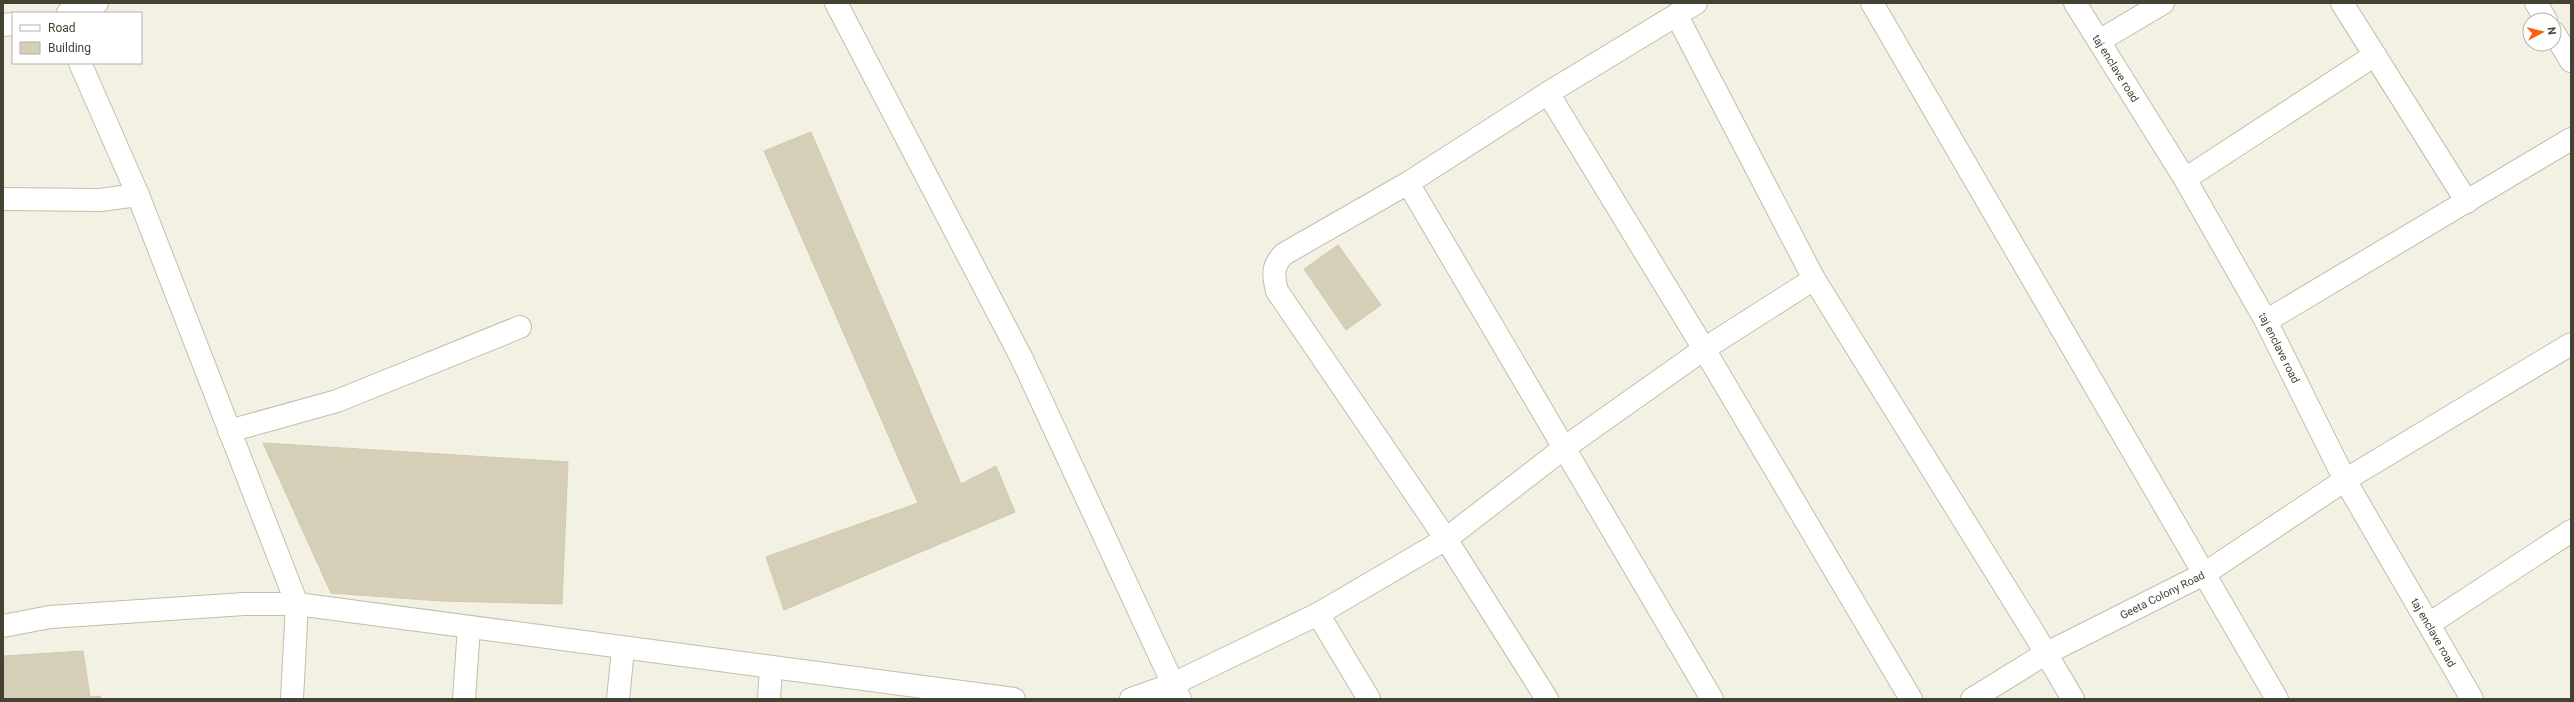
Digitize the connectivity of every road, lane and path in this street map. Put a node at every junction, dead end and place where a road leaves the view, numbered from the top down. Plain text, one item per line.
1 (97, 3) edge
2 (836, 3) edge
3 (1696, 3) edge
4 (1872, 3) edge
5 (2075, 3) edge
6 (2164, 3) edge
7 (2342, 3) edge
8 (2536, 3) edge
9 (71, 12) edge
10 (2541, 12) edge
11 (1676, 16) junction
12 (2098, 41) junction
13 (2562, 46) edge
14 (2375, 55) junction
15 (2571, 61) edge
16 (80, 64) edge
17 (1548, 93) junction
18 (2571, 139) edge
19 (2185, 178) junction
20 (1408, 183) junction
21 (138, 196) junction
22 (3, 199) edge
23 (2467, 202) junction
24 (1814, 279) junction
25 (2266, 321) junction
26 (520, 327) dead end
27 (2571, 344) edge
28 (1704, 349) junction
29 (229, 431) junction
30 (1564, 448) junction
31 (2345, 480) junction
32 (2571, 531) edge
33 (1446, 539) junction
34 (2204, 574) junction
35 (297, 604) junction
36 (1318, 614) junction
37 (2428, 624) junction
38 (3, 626) edge
39 (469, 627) junction
40 (622, 649) junction
41 (2045, 654) junction
42 (771, 668) junction
43 (1176, 692) edge
44 (936, 694) edge
45 (292, 699) edge
46 (464, 699) edge
47 (618, 699) edge
48 (769, 699) edge
49 (1014, 699) edge
50 (1131, 699) edge
51 (1369, 699) edge
52 (1547, 699) edge
53 (1712, 699) edge
54 (1911, 699) edge
55 (1972, 699) edge
56 (2073, 699) edge
57 (2278, 699) edge
58 (2472, 699) edge

1 - 9 street
2 - 43 street
3 - 11 street
4 - 34 street
5 - 12 street, taj enclave road
6 - 12 street
7 - 14 street
8 - 10 street
11 - 17 street
11 - 24 street
12 - 19 street, taj enclave road
13 - 15 street
14 - 19 street
14 - 23 street
16 - 21 street
17 - 20 street
17 - 28 street
18 - 23 street
19 - 25 street, taj enclave road
20 - 30 street
20 - 33 street
21 - 22 street
21 - 29 street
23 - 25 street
24 - 28 street
24 - 41 street
25 - 31 street, taj enclave road
26 - 29 street
27 - 31 street, Geeta Colony Road
28 - 30 street
28 - 54 street
29 - 35 street
30 - 33 street
30 - 53 street
31 - 34 street, Geeta Colony Road
31 - 37 street, taj enclave road
32 - 37 street
33 - 36 street
33 - 52 street
34 - 41 street, Geeta Colony Road
34 - 57 street
35 - 38 street
35 - 39 street
35 - 45 street
36 - 43 street
36 - 51 street
37 - 58 street, taj enclave road
39 - 40 street
39 - 46 street
40 - 42 street
40 - 47 street
41 - 55 street, Geeta Colony Road
41 - 56 street
42 - 44 street
42 - 48 street
43 - 50 street
44 - 49 street

